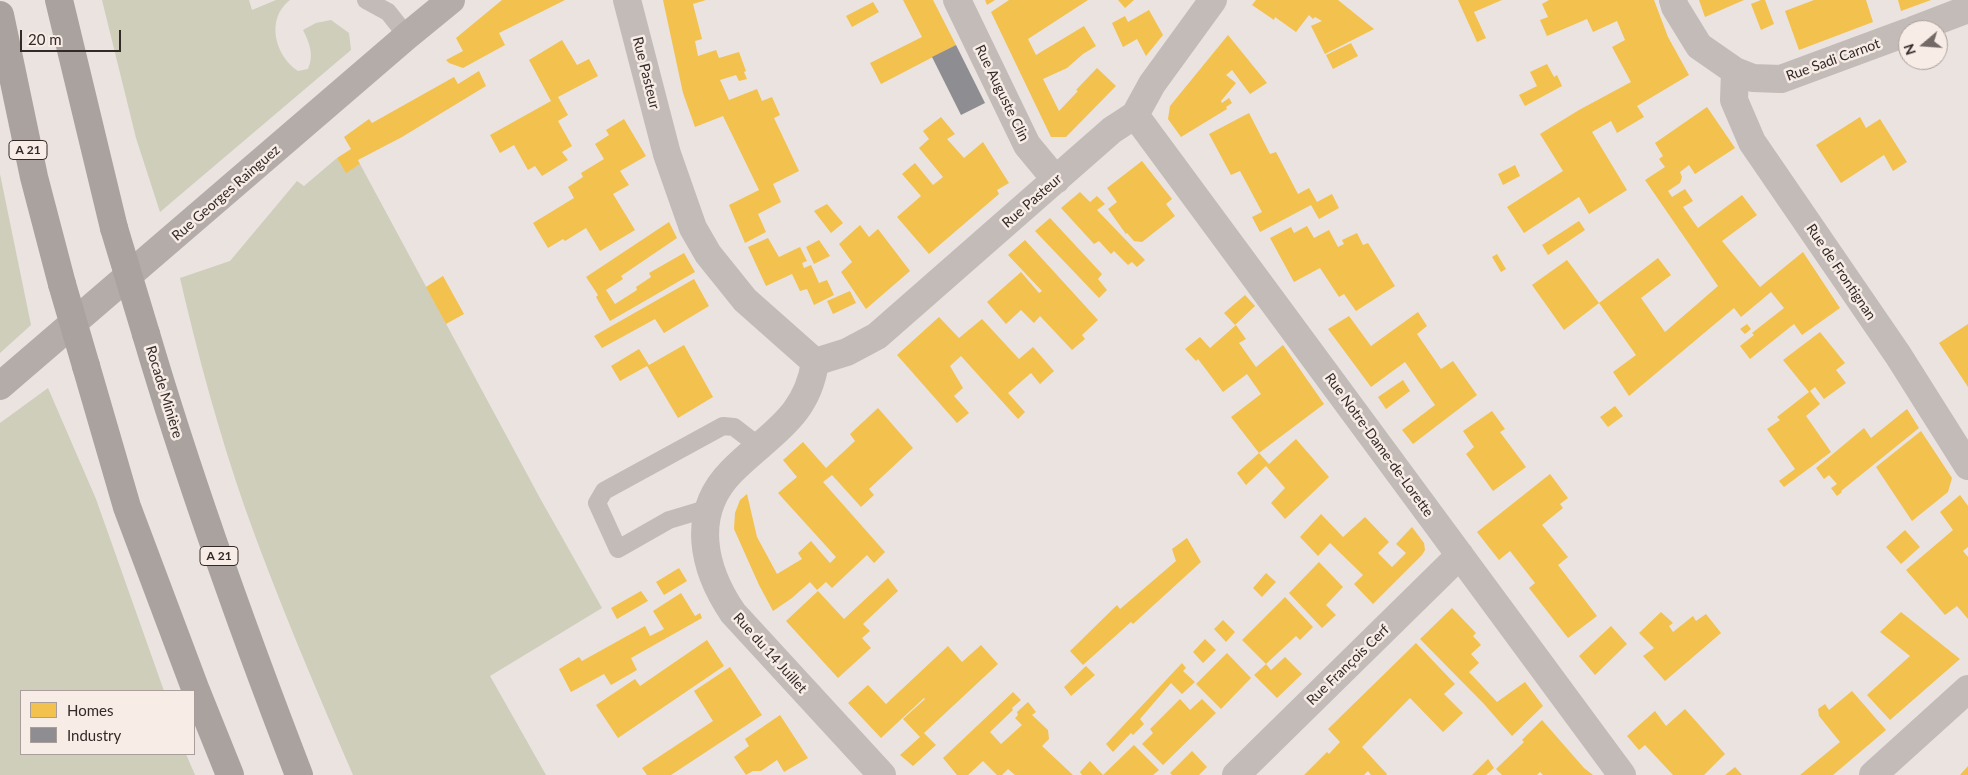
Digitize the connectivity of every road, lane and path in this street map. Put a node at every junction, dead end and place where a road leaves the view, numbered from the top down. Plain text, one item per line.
1 (59, 0) edge
2 (366, 0) edge
3 (451, 0) edge
4 (627, 0) edge
5 (958, 0) edge
6 (1213, 0) edge
7 (1673, 0) edge
8 (1968, 10) edge
9 (0, 16) edge
10 (1940, 20) edge
11 (407, 36) junction
12 (1898, 36) edge
13 (1735, 71) junction
14 (1135, 115) junction
15 (1056, 180) junction
16 (815, 362) junction
17 (0, 386) edge
18 (760, 447) junction
19 (1968, 466) edge
20 (709, 508) junction
21 (1460, 555) junction
22 (1968, 689) edge
23 (195, 690) edge
24 (195, 690) edge
25 (230, 775) edge
26 (299, 775) edge
27 (882, 775) edge
28 (1236, 775) edge
29 (1622, 775) edge
30 (1873, 775) edge

1 - 26 highway, Rocade Minière / A 21, bridge
2 - 11 lane
3 - 11 street, Rue Georges Rainguez
4 - 16 street, Rue Pasteur
5 - 15 street, Rue Auguste Clin
6 - 14 street, Rue Pasteur
7 - 13 street, Rue Sadi Carnot
8 - 10 street
9 - 23 highway, A 21, bridge
11 - 17 street, Rue Georges Rainguez
12 - 13 street, Rue Sadi Carnot
13 - 19 street, Rue de Frontignan
14 - 15 street, Rue Pasteur
14 - 21 street, Rue Notre-Dame-de-Lorette
15 - 16 street, Rue Pasteur
16 - 18 street
18 - 20 street
18 - 20 lane
20 - 27 street, Rue du 14 Juillet
21 - 28 street, Rue François Cerf
21 - 29 street, Rue Notre-Dame-de-Lorette
22 - 30 street
24 - 25 highway, A 21, bridge

